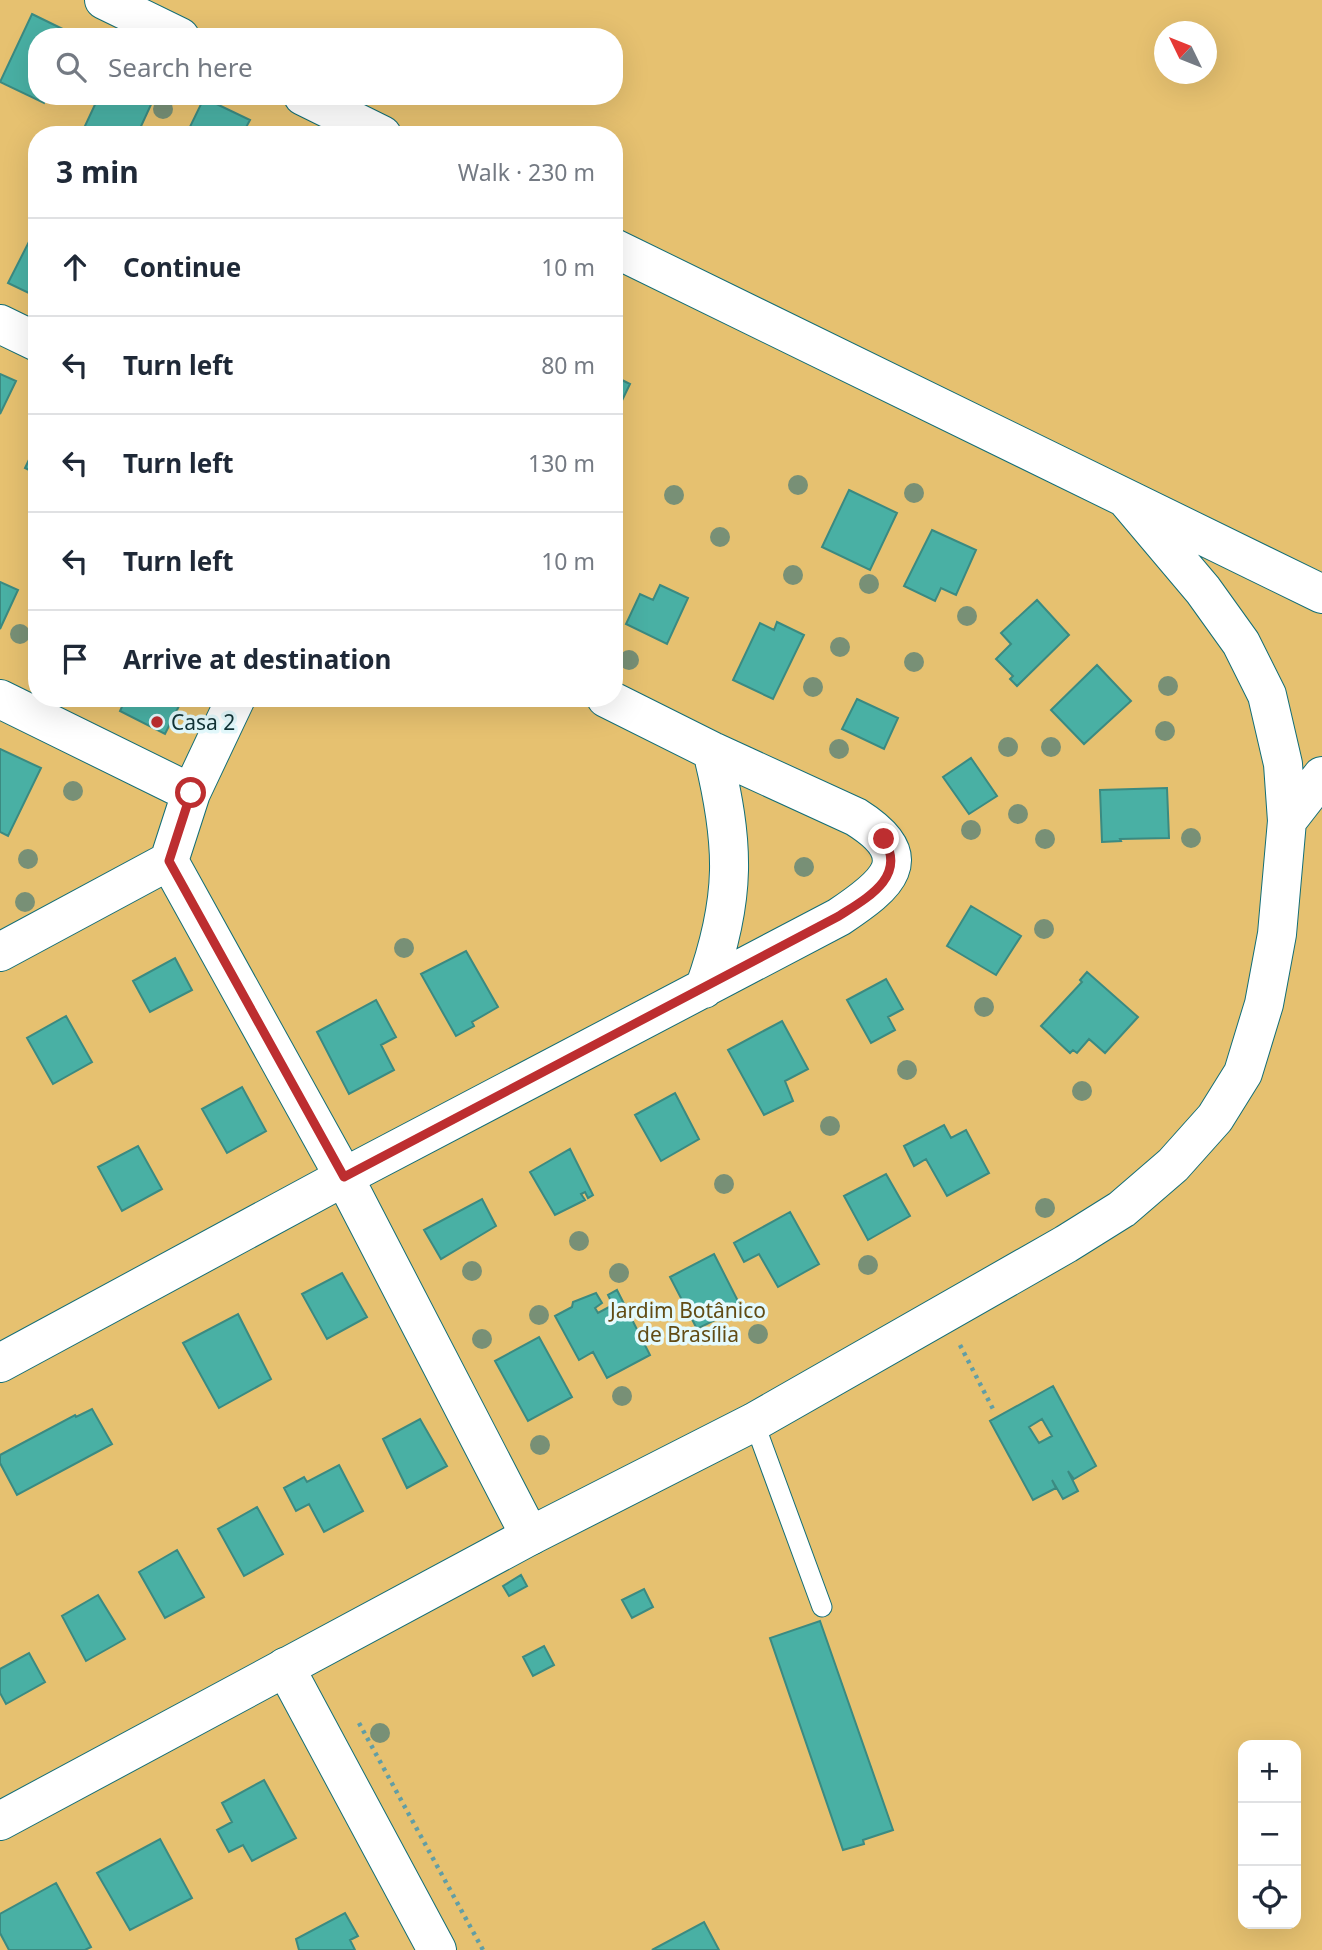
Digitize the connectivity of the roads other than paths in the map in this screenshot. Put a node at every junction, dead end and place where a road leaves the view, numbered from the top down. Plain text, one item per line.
1 (104, 0) edge
2 (162, 28) edge
3 (321, 105) edge
4 (364, 126) edge
5 (623, 252) edge
6 (0, 324) edge
7 (28, 338) edge
8 (1127, 500) junction
9 (1322, 594) edge
10 (0, 699) edge
11 (623, 706) edge
12 (232, 707) edge
13 (712, 751) junction
14 (1322, 776) edge
15 (191, 793) junction
16 (1286, 821) junction
17 (169, 861) junction
18 (0, 952) edge
19 (704, 989) junction
20 (344, 1177) junction
21 (0, 1363) edge
22 (754, 1422) junction
23 (530, 1536) junction
24 (822, 1607) dead end
25 (285, 1667) junction
26 (0, 1821) edge
27 (437, 1950) edge

1 - 2 street
3 - 4 street
5 - 8 street
6 - 7 street
8 - 9 street
8 - 16 street
10 - 15 street
11 - 13 street
12 - 15 street
13 - 19 street
13 - 19 street
14 - 16 street
15 - 17 street
16 - 22 street
17 - 18 street
17 - 20 street
19 - 20 street
20 - 21 street
20 - 23 street
22 - 23 street
22 - 24 lane
23 - 25 street
25 - 26 street
25 - 27 street

